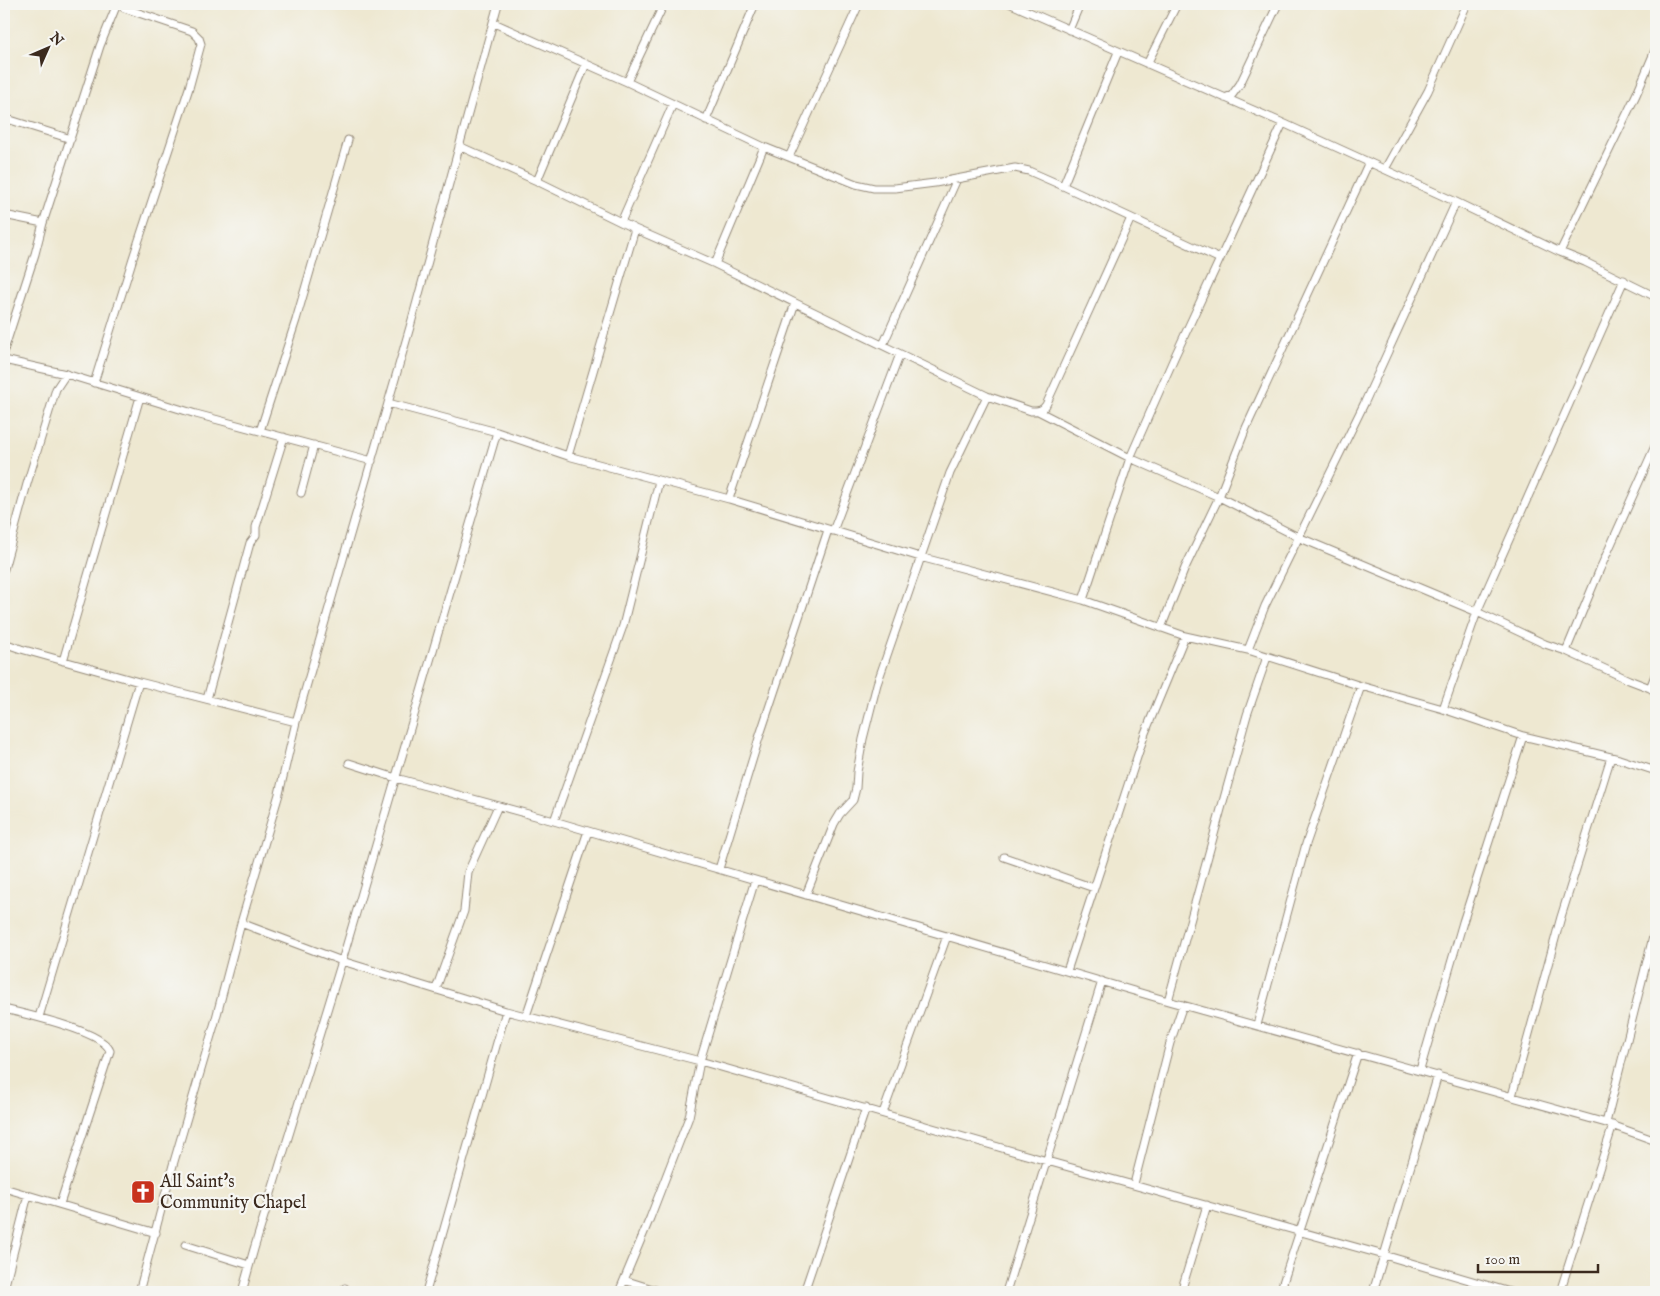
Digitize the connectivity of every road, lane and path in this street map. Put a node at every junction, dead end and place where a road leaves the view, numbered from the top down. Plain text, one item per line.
1 (116, 4) edge
2 (121, 4) edge
3 (498, 4) edge
4 (664, 4) edge
5 (755, 4) edge
6 (858, 4) edge
7 (1011, 4) edge
8 (1080, 4) edge
9 (1177, 4) edge
10 (1278, 4) edge
11 (1466, 4) edge
12 (494, 23) junction
13 (1069, 30) junction
14 (1656, 48) edge
15 (1118, 52) junction
16 (586, 64) junction
17 (1147, 64) junction
18 (627, 82) junction
19 (1226, 98) junction
20 (673, 104) junction
21 (4, 118) edge
22 (706, 120) junction
23 (1283, 123) junction
24 (71, 139) junction
25 (348, 140) dead end
26 (459, 146) junction
27 (764, 147) junction
28 (789, 158) junction
29 (1368, 162) junction
30 (1385, 170) junction
31 (957, 179) junction
32 (538, 180) junction
33 (1063, 186) junction
34 (1456, 202) junction
35 (4, 215) edge
36 (1131, 218) junction
37 (621, 222) junction
38 (43, 223) junction
39 (635, 229) junction
40 (1560, 252) junction
41 (1220, 259) junction
42 (715, 264) junction
43 (1624, 280) junction
44 (1656, 296) edge
45 (795, 303) junction
46 (882, 345) junction
47 (4, 350) edge
48 (900, 354) junction
49 (4, 360) edge
50 (66, 374) junction
51 (94, 382) junction
52 (988, 396) junction
53 (140, 397) junction
54 (388, 403) junction
55 (1038, 411) junction
56 (260, 431) junction
57 (497, 432) junction
58 (284, 437) junction
59 (1656, 444) edge
60 (314, 445) junction
61 (568, 456) junction
62 (1130, 458) junction
63 (372, 460) junction
64 (659, 481) junction
65 (301, 493) dead end
66 (1219, 497) junction
67 (729, 499) junction
68 (830, 531) junction
69 (1298, 537) junction
70 (920, 557) junction
71 (4, 569) edge
72 (1083, 600) junction
73 (1477, 612) junction
74 (1161, 628) junction
75 (1185, 636) junction
76 (4, 643) edge
77 (1248, 650) junction
78 (1566, 650) junction
79 (1267, 656) junction
80 (63, 661) junction
81 (1656, 673) edge
82 (139, 682) junction
83 (1361, 686) junction
84 (1653, 690) edge
85 (207, 699) junction
86 (1443, 709) junction
87 (296, 722) junction
88 (1523, 736) junction
89 (1611, 757) junction
90 (349, 763) dead end
91 (1656, 771) edge
92 (396, 778) junction
93 (498, 806) junction
94 (554, 821) junction
95 (588, 831) junction
96 (1004, 858) dead end
97 (719, 869) junction
98 (755, 880) junction
99 (1094, 888) junction
100 (806, 895) junction
101 (241, 923) junction
102 (1656, 925) edge
103 (947, 936) junction
104 (342, 961) junction
105 (1067, 971) junction
106 (1102, 981) junction
107 (436, 990) junction
108 (1168, 1001) junction
109 (1182, 1005) junction
110 (4, 1008) edge
111 (506, 1011) junction
112 (526, 1016) junction
113 (39, 1017) junction
114 (1257, 1025) junction
115 (1358, 1053) junction
116 (700, 1061) junction
117 (1420, 1070) junction
118 (1438, 1075) junction
119 (1512, 1096) junction
120 (866, 1108) junction
121 (883, 1113) junction
122 (1609, 1124) junction
123 (1656, 1140) edge
124 (1046, 1161) junction
125 (1134, 1184) junction
126 (4, 1188) edge
127 (28, 1195) junction
128 (60, 1204) junction
129 (1207, 1205) junction
130 (1300, 1231) junction
131 (156, 1233) junction
132 (185, 1245) dead end
133 (1384, 1255) junction
134 (249, 1265) junction
135 (624, 1280) junction
136 (4, 1289) edge
137 (139, 1292) edge
138 (242, 1292) edge
139 (426, 1292) edge
140 (619, 1292) edge
141 (662, 1292) edge
142 (804, 1292) edge
143 (1006, 1292) edge
144 (1181, 1292) edge
145 (1280, 1292) edge
146 (1373, 1292) edge
147 (1510, 1292) edge
148 (1560, 1292) edge

1 - 24 street
2 - 51 street
3 - 12 street
4 - 18 street
5 - 22 street
6 - 28 street
7 - 13 street
8 - 13 street
9 - 17 street
10 - 19 street
11 - 30 street
12 - 16 street
12 - 26 street
13 - 15 street
14 - 40 street
15 - 17 street
15 - 33 street
16 - 18 street
16 - 32 street
17 - 19 street
18 - 20 street
19 - 23 street
20 - 22 street
20 - 37 street
21 - 24 street
22 - 27 street
23 - 29 street
23 - 41 street
24 - 38 street
25 - 56 street
26 - 32 street
26 - 54 street
27 - 28 street
27 - 42 street
28 - 31 street
29 - 30 street
29 - 66 street
30 - 34 street
31 - 33 street
31 - 46 street
32 - 37 street
33 - 36 street
34 - 40 street
34 - 69 street
35 - 38 street
36 - 41 street
36 - 55 street
37 - 39 street
38 - 47 street
39 - 42 street
39 - 61 street
40 - 43 street
41 - 62 street
42 - 45 street
43 - 44 street
43 - 73 street
45 - 46 street
45 - 67 street
46 - 48 street
48 - 52 street
48 - 68 street
49 - 50 street
50 - 51 street
50 - 71 street
51 - 53 street
52 - 55 street
52 - 70 street
53 - 56 street
53 - 80 street
54 - 57 street
54 - 63 street
55 - 62 street
56 - 58 street
57 - 61 street
57 - 92 street
58 - 60 street
58 - 85 street
59 - 78 street
60 - 63 street
60 - 65 street
61 - 64 street
62 - 66 street
62 - 72 street
63 - 87 street
64 - 67 street
64 - 94 street
66 - 69 street
66 - 74 street
67 - 68 street
68 - 70 street
68 - 97 street
69 - 73 street
69 - 77 street
70 - 72 street
70 - 100 street
72 - 74 street
73 - 78 street
73 - 86 street
74 - 75 street
75 - 77 street
75 - 99 street
76 - 80 street
77 - 79 street
78 - 84 street
79 - 83 street
79 - 108 street
80 - 82 street
81 - 84 street
82 - 85 street
82 - 113 street
83 - 86 street
83 - 114 street
85 - 87 street
86 - 88 street
87 - 101 street
88 - 89 street
88 - 117 street
89 - 91 street
89 - 119 street
90 - 92 street
92 - 93 street
92 - 104 street
93 - 94 street
93 - 107 street
94 - 95 street
95 - 97 street
95 - 112 street
96 - 99 street
97 - 98 street
98 - 100 street
98 - 116 street
99 - 105 street
100 - 103 street
101 - 104 street
101 - 131 street
102 - 122 street
103 - 105 street
103 - 121 street
104 - 107 street
104 - 134 street
105 - 106 street
106 - 108 street
106 - 124 street
107 - 111 street
108 - 109 street
109 - 114 street
109 - 125 street
110 - 113 street
111 - 112 street
111 - 139 street
112 - 116 street
113 - 128 street
114 - 115 street
115 - 117 street
115 - 130 street
116 - 120 street
116 - 135 street
117 - 118 street
118 - 119 street
118 - 133 street
119 - 122 street
120 - 121 street
120 - 142 street
121 - 124 street
122 - 123 street
122 - 148 street
124 - 125 street
124 - 143 street
125 - 129 street
126 - 127 street
127 - 128 street
127 - 136 street
128 - 131 street
129 - 130 street
129 - 144 street
130 - 133 street
130 - 145 street
131 - 137 street
132 - 134 street
133 - 146 street
133 - 147 street
134 - 138 street
135 - 140 street
135 - 141 street

